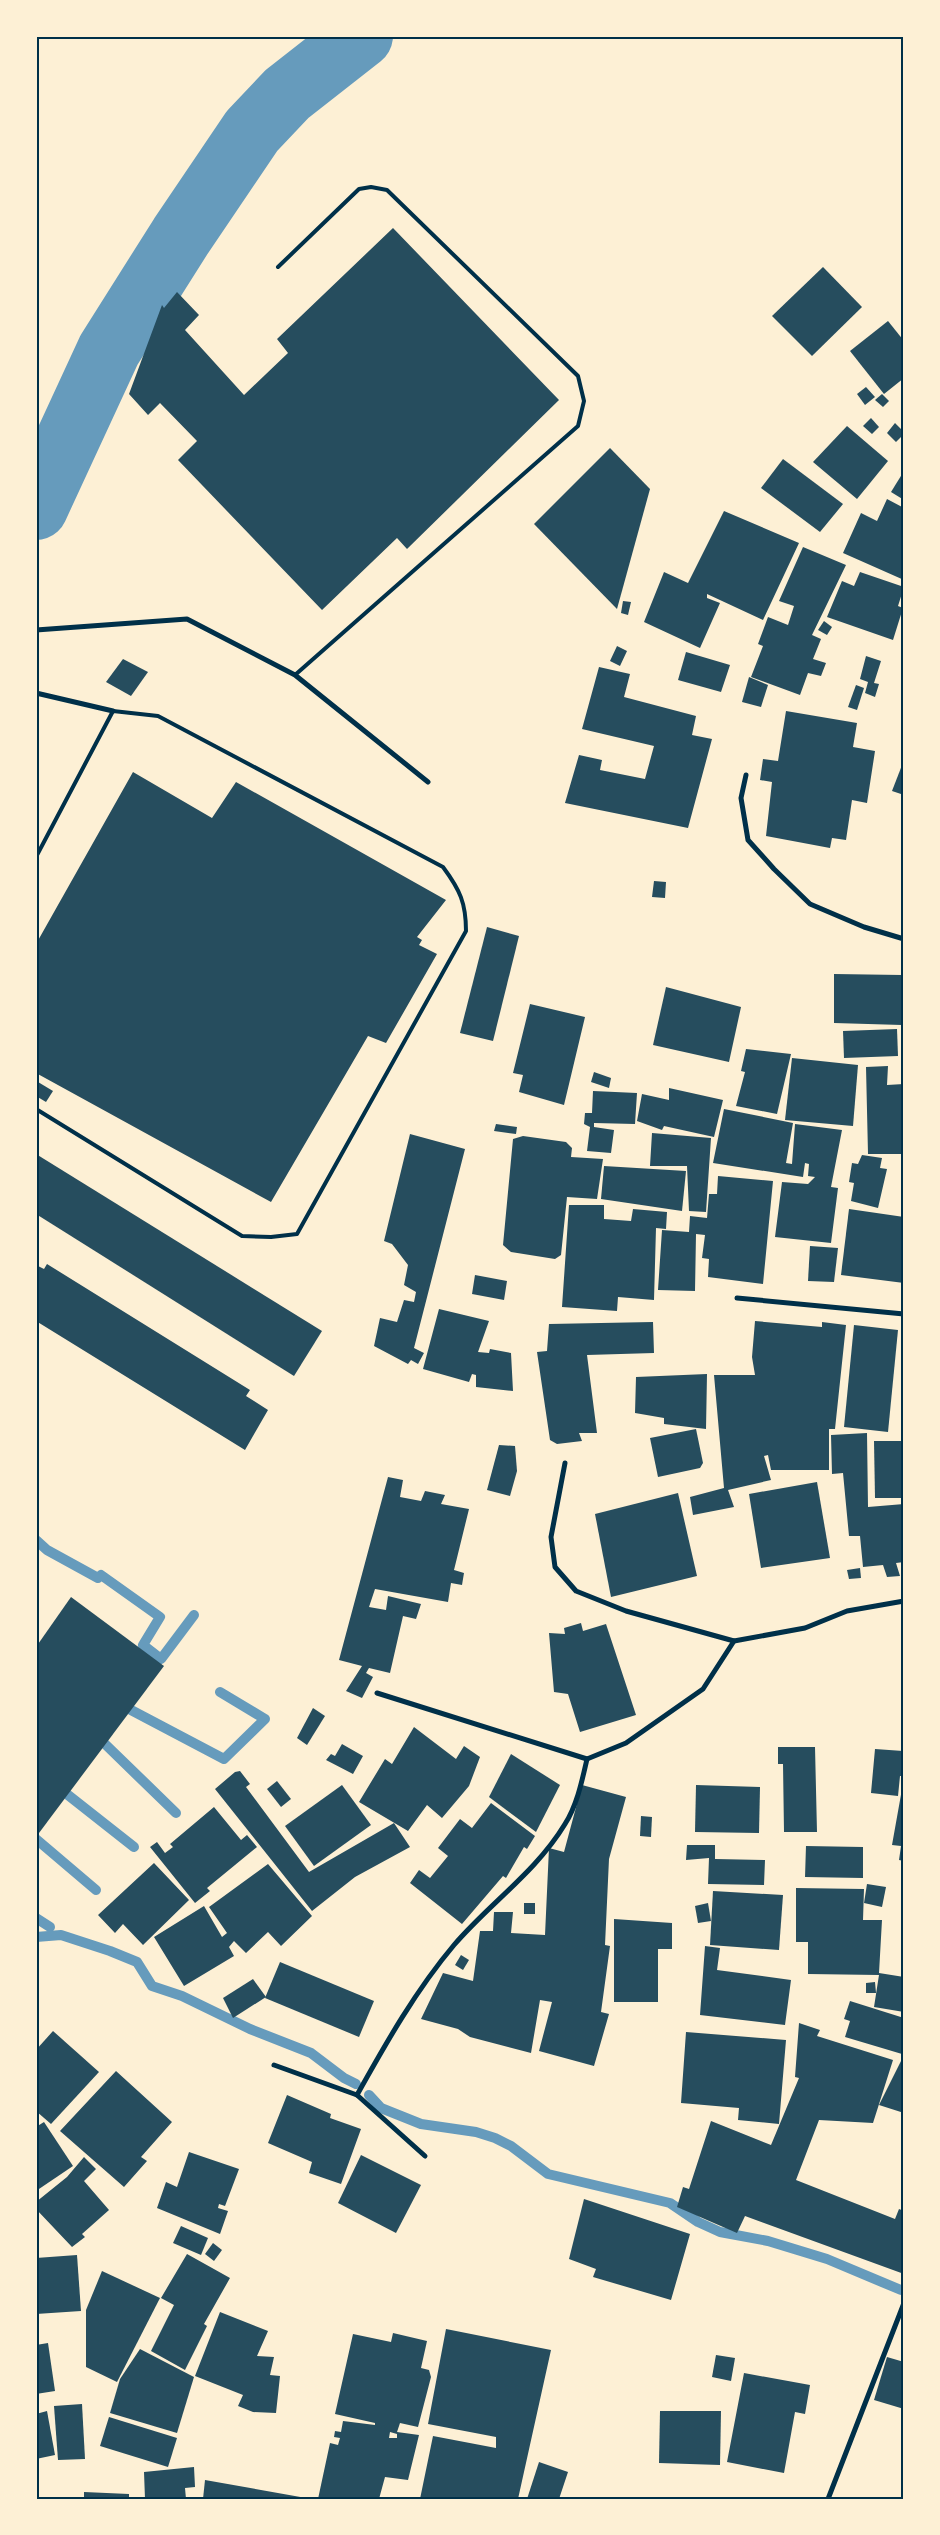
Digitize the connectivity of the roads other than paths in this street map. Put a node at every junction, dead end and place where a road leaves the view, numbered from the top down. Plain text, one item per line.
1 (278, 267) dead end
2 (36, 630) edge
3 (295, 674) junction
4 (36, 693) edge
5 (113, 711) junction
6 (746, 775) dead end
7 (428, 782) dead end
8 (36, 857) edge
9 (904, 938) edge
10 (36, 1109) edge
11 (737, 1298) dead end
12 (904, 1314) edge
13 (565, 1463) dead end
14 (904, 1601) edge
15 (734, 1641) junction
16 (377, 1693) dead end
17 (587, 1760) junction
18 (274, 2065) dead end
19 (358, 2095) junction
20 (425, 2156) dead end
21 (904, 2303) edge
22 (828, 2499) edge

1 - 3 lane
2 - 3 street
3 - 7 street
4 - 5 street
5 - 8 lane
5 - 10 lane
6 - 9 street
11 - 12 street
13 - 15 street
14 - 15 street
15 - 17 street
16 - 17 street
17 - 19 street
18 - 19 street
19 - 20 street
21 - 22 street

